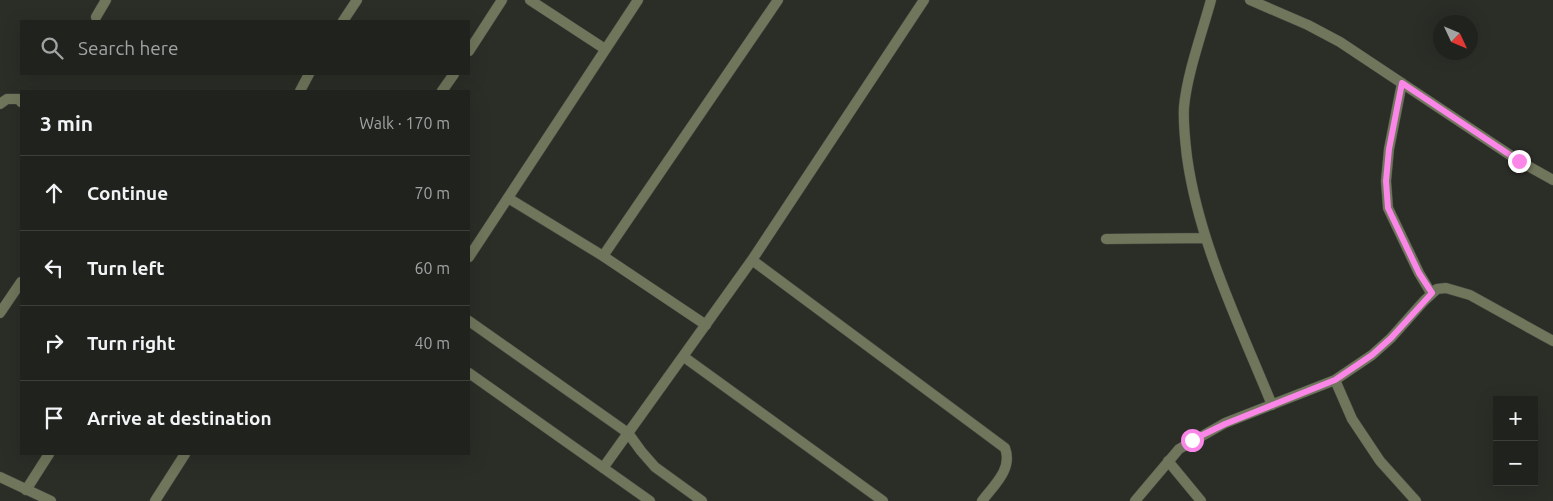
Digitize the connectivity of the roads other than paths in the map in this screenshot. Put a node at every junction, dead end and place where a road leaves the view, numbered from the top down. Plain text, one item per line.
1 (106, 0) edge
2 (357, 0) edge
3 (502, 0) edge
4 (530, 0) edge
5 (638, 0) edge
6 (778, 0) edge
7 (924, 0) edge
8 (1211, 0) edge
9 (1250, 0) edge
10 (96, 18) dead end
11 (344, 20) edge
12 (470, 49) edge
13 (606, 50) junction
14 (308, 75) edge
15 (453, 75) edge
16 (1402, 83) junction
17 (301, 90) edge
18 (443, 90) edge
19 (20, 100) edge
20 (0, 104) edge
21 (1553, 180) edge
22 (508, 198) junction
23 (1205, 238) junction
24 (1106, 239) dead end
25 (470, 255) edge
26 (602, 256) junction
27 (752, 260) junction
28 (20, 284) edge
29 (1432, 293) junction
30 (0, 314) edge
31 (470, 322) edge
32 (706, 325) junction
33 (1553, 341) edge
34 (684, 357) junction
35 (470, 374) edge
36 (1335, 380) junction
37 (1272, 405) junction
38 (628, 433) junction
39 (48, 455) edge
40 (184, 455) edge
41 (1168, 461) junction
42 (603, 468) junction
43 (0, 477) edge
44 (26, 490) junction
45 (51, 501) edge
46 (155, 501) edge
47 (650, 501) edge
48 (702, 501) edge
49 (883, 501) edge
50 (982, 501) edge
51 (1135, 501) edge
52 (1201, 501) edge
53 (1416, 501) edge

1 - 10 street
2 - 11 street
3 - 12 street
4 - 13 street
5 - 13 street
6 - 26 street
7 - 27 street
8 - 23 street
9 - 16 street
13 - 22 street
14 - 17 street
15 - 18 street
16 - 21 street
16 - 29 street
19 - 20 street
22 - 25 street
22 - 26 street
23 - 24 street
23 - 37 street
26 - 32 street
27 - 32 street
27 - 50 street
28 - 30 street
29 - 33 street
29 - 36 street
31 - 38 street
32 - 34 street
34 - 38 street
34 - 49 street
35 - 42 street
36 - 37 street
36 - 53 street
37 - 41 street
38 - 42 street
38 - 48 street
39 - 44 street
40 - 46 street
41 - 51 street
41 - 52 street
42 - 47 street
43 - 44 street
44 - 45 street

